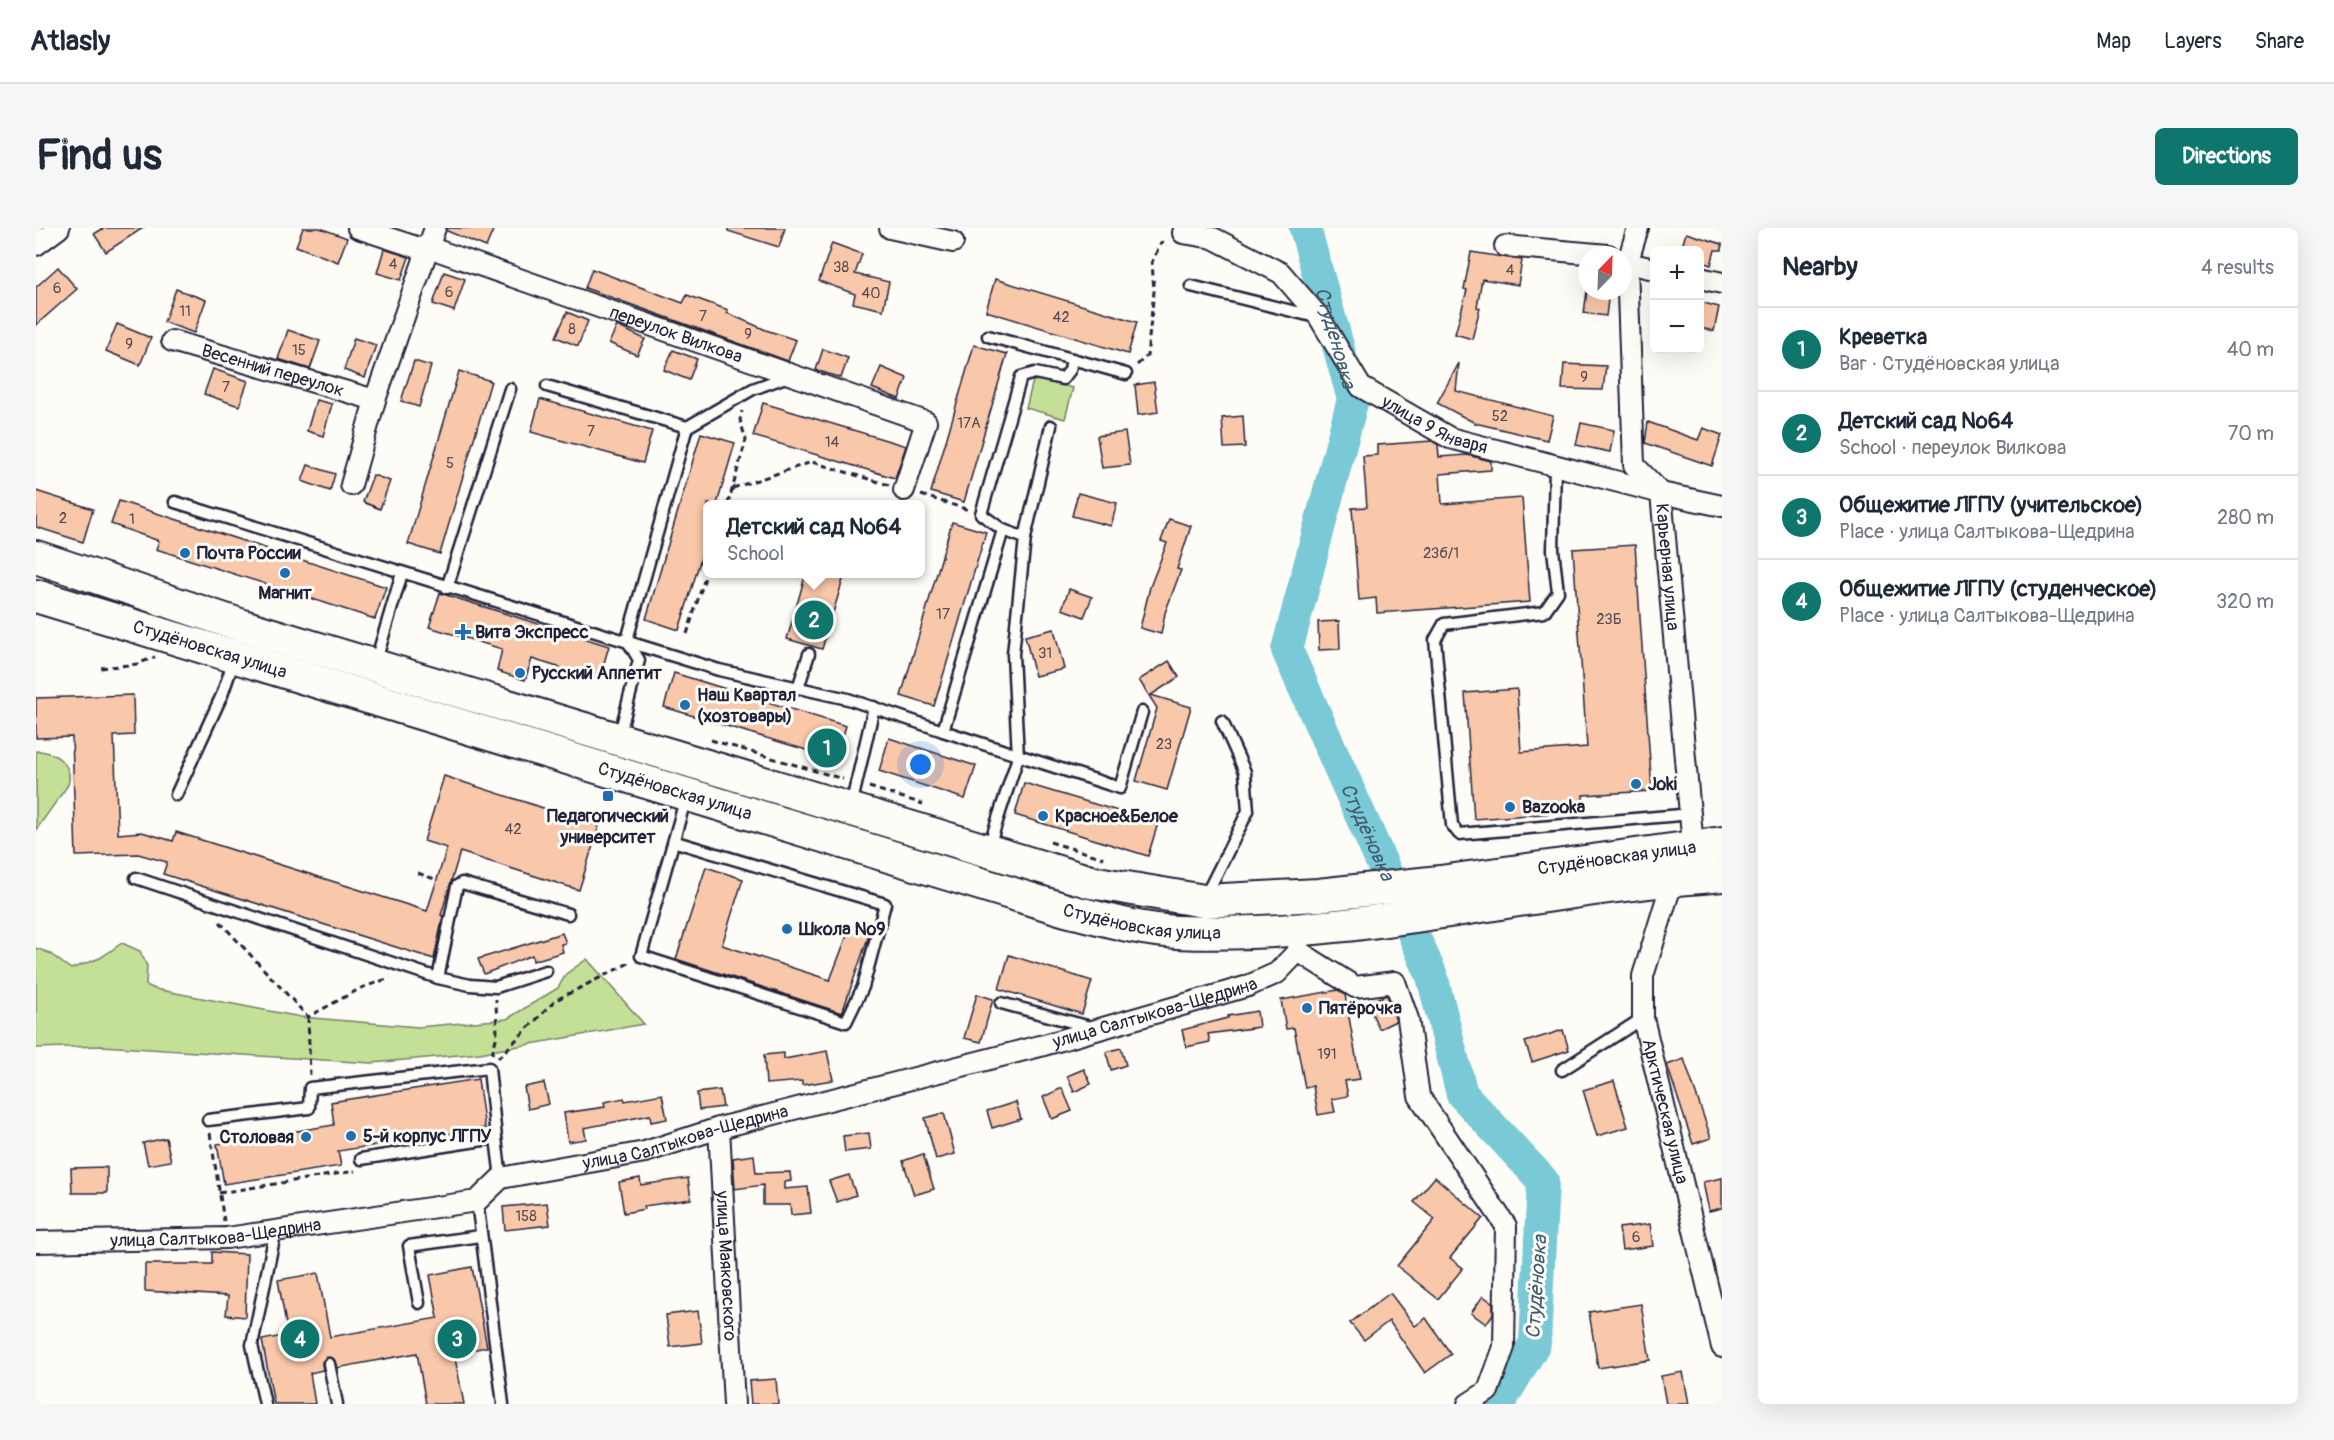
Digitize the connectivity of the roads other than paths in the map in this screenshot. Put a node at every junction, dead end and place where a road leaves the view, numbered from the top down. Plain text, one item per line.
1 (59, 228) edge
2 (358, 228) edge
3 (435, 228) edge
4 (890, 228) edge
5 (1638, 228) edge
6 (1183, 233) road end
7 (953, 242) dead end
8 (36, 245) edge
9 (1505, 246) dead end
10 (1631, 246) edge
11 (428, 247) junction
12 (1578, 252) edge
13 (1632, 264) edge
14 (1650, 268) edge
15 (1704, 279) edge
16 (1722, 283) edge
17 (1191, 286) dead end
18 (1627, 300) edge
19 (1319, 317) junction
20 (988, 336) dead end
21 (172, 341) dead end
22 (1072, 359) junction
23 (794, 374) junction
24 (1126, 374) road end
25 (547, 386) dead end
26 (510, 389) dead end
27 (375, 400) junction
28 (1051, 426) dead end
29 (687, 427) junction
30 (1555, 466) junction
31 (351, 485) dead end
32 (904, 490) road end
33 (1662, 494) junction
34 (175, 502) dead end
35 (1722, 506) edge
36 (1003, 530) junction
37 (1025, 538) junction
38 (36, 557) edge
39 (402, 573) junction
40 (447, 588) junction
41 (36, 596) edge
42 (627, 640) junction
43 (809, 654) dead end
44 (235, 657) junction
45 (375, 666) junction
46 (798, 688) junction
47 (874, 707) junction
48 (1142, 712) dead end
49 (1222, 721) dead end
50 (943, 731) junction
51 (619, 739) junction
52 (1018, 757) junction
53 (687, 794) junction
54 (176, 795) dead end
55 (853, 796) junction
56 (1692, 814) junction
57 (676, 842) junction
58 (1712, 844) edge
59 (988, 851) junction
60 (1629, 869) junction
61 (1722, 873) edge
62 (136, 878) dead end
63 (1678, 879) junction
64 (1204, 901) junction
65 (568, 914) dead end
66 (1306, 936) junction
67 (546, 971) dead end
68 (438, 978) junction
69 (1001, 1003) dead end
70 (1643, 1018) junction
71 (1099, 1029) junction
72 (1562, 1070) dead end
73 (208, 1120) road end
74 (719, 1128) junction
75 (496, 1138) junction
76 (361, 1159) road end
77 (501, 1178) junction
78 (477, 1201) junction
79 (276, 1229) junction
80 (480, 1236) junction
81 (36, 1242) edge
82 (419, 1303) dead end
83 (1722, 1347) edge
84 (329, 1364) dead end
85 (265, 1404) edge
86 (337, 1404) edge
87 (503, 1404) edge
88 (734, 1404) edge
89 (1468, 1404) edge

1 - 8 street
2 - 11 street, переулок Вилкова
3 - 11 street
4 - 7 street
5 - 10 street, Карьерная улица
6 - 19 street, улица 9 Января
9 - 12 street
11 - 23 street, переулок Вилкова
11 - 27 street
13 - 14 street
15 - 16 street
17 - 19 lane
18 - 33 street, Карьерная улица
19 - 30 street, улица 9 Января
20 - 22 lane
21 - 27 street, Весенний переулок
22 - 24 lane
22 - 36 lane
23 - 29 lane
23 - 32 street, переулок Вилкова
25 - 29 lane
26 - 40 lane
27 - 31 street
28 - 37 lane
29 - 42 lane
30 - 33 street, улица 9 Января
30 - 56 lane
33 - 35 street, улица 9 Января
33 - 56 street, Карьерная улица
34 - 39 lane
36 - 37 lane
36 - 50 lane
37 - 52 lane
38 - 45 main road, Студёновская улица
39 - 40 lane
39 - 45 lane
40 - 42 lane
41 - 44 main road, Студёновская улица
42 - 46 lane
42 - 51 lane
43 - 46 lane
44 - 53 main road, Студёновская улица
44 - 54 lane
45 - 51 main road, Студёновская улица
46 - 47 lane
47 - 50 lane
47 - 55 lane
48 - 52 lane
49 - 64 lane
50 - 52 lane
51 - 55 main road, Студёновская улица
52 - 59 lane
53 - 57 lane
53 - 66 main road, Студёновская улица
55 - 59 main road, Студёновская улица
56 - 58 street, Карьерная улица
57 - 57 lane
58 - 60 main road, Студёновская улица
58 - 61 main road
58 - 63 street
59 - 64 main road, Студёновская улица
60 - 63 main road, Студёновская улица
60 - 64 main road, Студёновская улица
60 - 66 main road, Студёновская улица
61 - 63 main road, Студёновская улица
62 - 68 lane
63 - 70 street, Арктическая улица
65 - 68 lane
66 - 71 street, улица Салтыкова-Щедрина
66 - 89 street
67 - 68 lane
69 - 71 lane
70 - 72 lane
70 - 83 street, Арктическая улица
71 - 74 street, улица Салтыкова-Щедрина
73 - 75 lane
74 - 77 street, улица Салтыкова-Щедрина
74 - 88 street, улица Маяковского
75 - 76 lane
75 - 77 lane
77 - 78 street
78 - 79 street, улица Салтыкова-Щедрина
78 - 80 lane
79 - 81 street, улица Салтыкова-Щедрина
79 - 85 lane
80 - 82 lane
80 - 87 lane
84 - 86 lane

